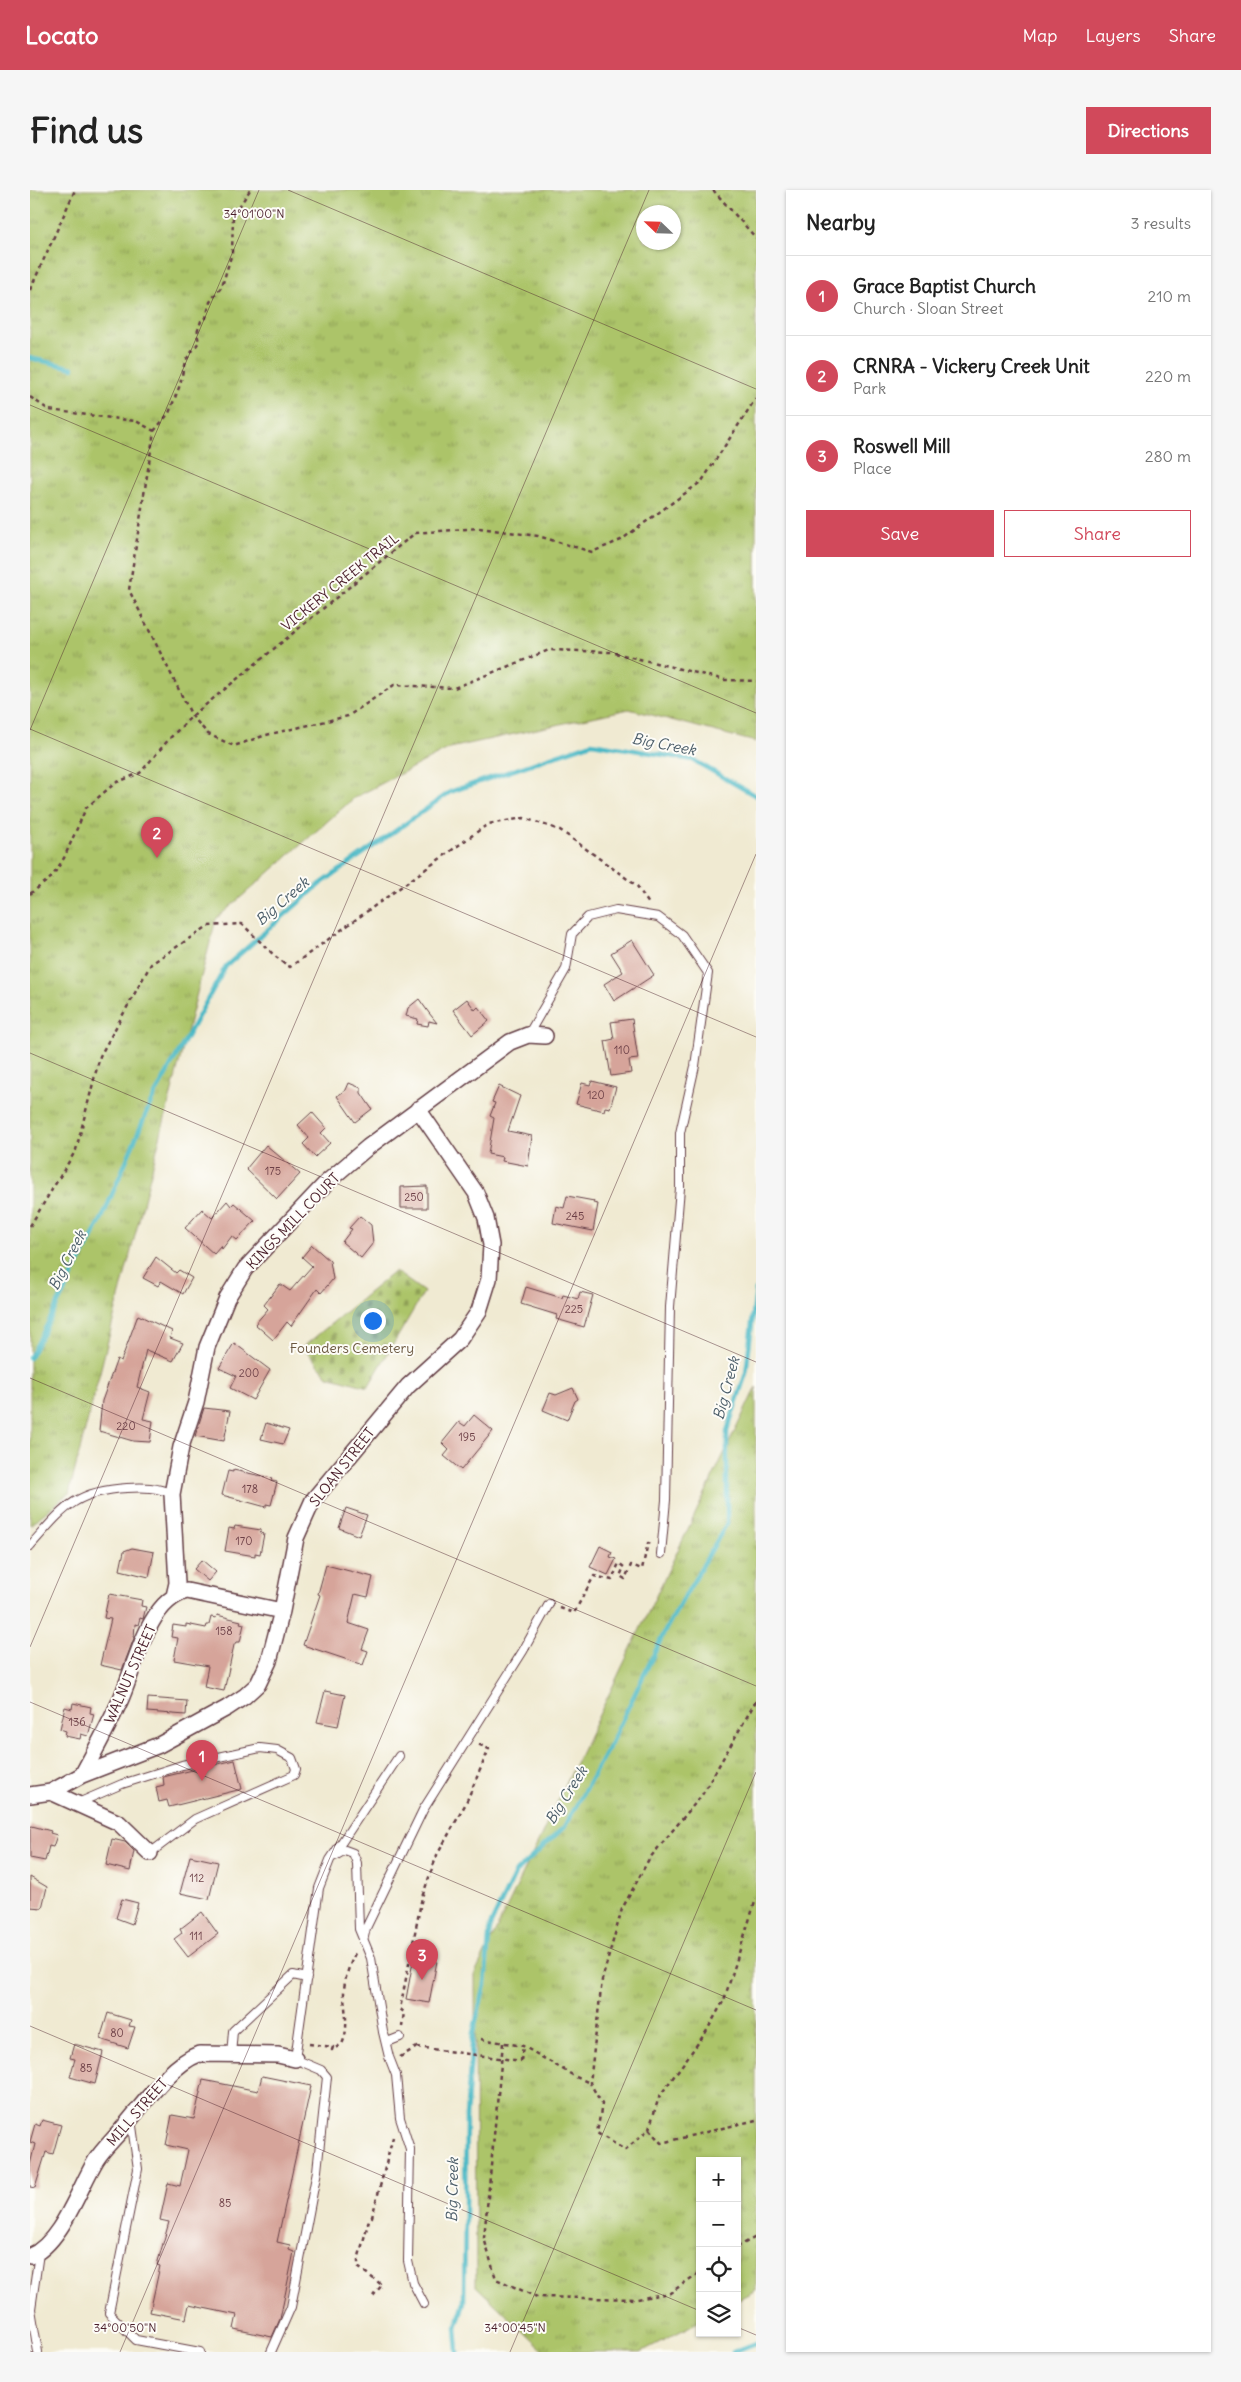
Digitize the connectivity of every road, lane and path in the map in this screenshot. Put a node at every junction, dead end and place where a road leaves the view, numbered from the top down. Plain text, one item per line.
1 (75, 190) edge
2 (250, 190) edge
3 (713, 190) edge
4 (756, 238) edge
5 (30, 290) edge
6 (30, 397) edge
7 (756, 398) edge
8 (154, 431) junction
9 (756, 681) edge
10 (192, 716) junction
11 (30, 894) edge
12 (658, 917) junction
13 (528, 1035) junction
14 (545, 1036) dead end
15 (418, 1109) junction
16 (30, 1226) edge
17 (172, 1494) junction
18 (662, 1545) junction
19 (30, 1546) edge
20 (661, 1554) dead end
21 (174, 1596) junction
22 (549, 1604) joint
23 (282, 1611) junction
24 (756, 1701) edge
25 (468, 1739) junction
26 (398, 1756) dead end
27 (82, 1775) junction
28 (50, 1792) junction
29 (30, 1795) edge
30 (76, 1804) junction
31 (150, 1853) joint
32 (330, 1860) junction
33 (756, 1899) edge
34 (363, 1941) junction
35 (307, 1978) junction
36 (383, 2032) junction
37 (400, 2037) joint
38 (481, 2039) dead end
39 (297, 2043) junction
40 (502, 2043) junction
41 (523, 2046) junction
42 (231, 2056) junction
43 (399, 2058) dead end
44 (295, 2059) junction
45 (590, 2083) junction
46 (131, 2119) junction
47 (756, 2120) edge
48 (649, 2129) junction
49 (393, 2136) dead end
50 (756, 2237) edge
51 (741, 2245) edge
52 (34, 2255) edge
53 (696, 2275) edge
54 (373, 2296) dead end
55 (424, 2304) dead end
56 (38, 2352) edge
57 (200, 2352) edge
58 (271, 2352) edge

1 - 5 path
2 - 8 path
3 - 4 path
6 - 8 path
7 - 10 path, VICKERY CREEK TRAIL
8 - 10 path
9 - 10 path
10 - 11 path, VICKERY CREEK TRAIL
12 - 13 lane
12 - 16 path
12 - 18 lane
13 - 14 street, KINGS MILL COURT
13 - 15 street, KINGS MILL COURT
15 - 17 street, KINGS MILL COURT
15 - 23 street, SLOAN STREET
17 - 19 lane
17 - 21 street, KINGS MILL COURT
18 - 20 lane
18 - 22 path
21 - 23 street
21 - 27 street, WALNUT STREET
22 - 25 lane
23 - 27 street, SLOAN STREET
24 - 45 path
25 - 34 lane
25 - 37 path
26 - 32 lane
27 - 28 street, SLOAN STREET
28 - 29 street, SLOAN STREET
28 - 30 street
30 - 31 street
30 - 31 lane
32 - 34 lane
32 - 35 lane
33 - 48 path
34 - 36 lane
34 - 39 path
35 - 39 lane
35 - 42 lane
36 - 37 lane
36 - 55 lane
38 - 40 path
39 - 44 lane
40 - 41 path
40 - 53 path
41 - 43 path, bridge
41 - 45 path
42 - 44 street, MILL STREET
42 - 46 street, MILL STREET
44 - 58 lane
45 - 48 path
46 - 52 street, MILL STREET
46 - 57 lane
47 - 48 path
49 - 54 path
50 - 51 path
52 - 56 lane

